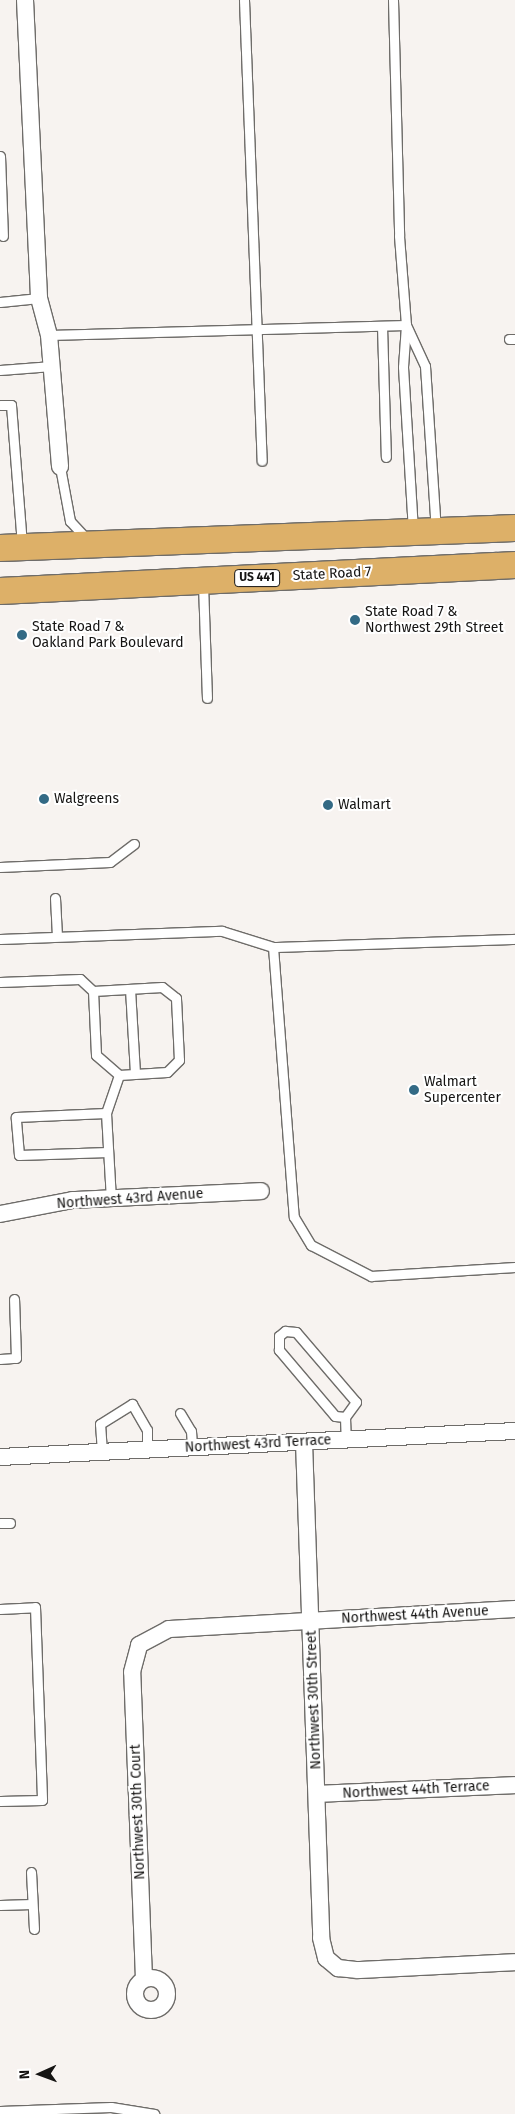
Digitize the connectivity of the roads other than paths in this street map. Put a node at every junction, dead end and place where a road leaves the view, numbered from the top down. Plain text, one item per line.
1 (25, 0) edge
2 (244, 0) edge
3 (393, 0) edge
4 (0, 156) edge
5 (3, 236) dead end
6 (39, 298) junction
7 (0, 302) edge
8 (406, 325) junction
9 (382, 326) junction
10 (256, 329) junction
11 (50, 334) junction
12 (52, 366) junction
13 (0, 370) edge
14 (0, 405) edge
15 (386, 457) dead end
16 (262, 461) dead end
17 (60, 467) joint
18 (515, 528) edge
19 (425, 531) junction
20 (91, 544) junction
21 (11, 548) edge
22 (515, 565) edge
23 (203, 580) junction
24 (0, 591) edge
25 (207, 698) dead end
26 (134, 844) dead end
27 (0, 867) edge
28 (54, 898) dead end
29 (57, 936) junction
30 (0, 938) edge
31 (515, 939) edge
32 (273, 946) junction
33 (0, 982) edge
34 (130, 989) junction
35 (93, 991) junction
36 (135, 1074) junction
37 (119, 1075) junction
38 (106, 1113) junction
39 (108, 1152) junction
40 (261, 1191) dead end
41 (111, 1199) junction
42 (0, 1214) edge
43 (515, 1267) edge
44 (14, 1299) dead end
45 (0, 1359) edge
46 (180, 1413) dead end
47 (345, 1417) junction
48 (515, 1431) edge
49 (346, 1440) junction
50 (304, 1442) junction
51 (192, 1447) junction
52 (147, 1450) junction
53 (102, 1452) junction
54 (0, 1457) edge
55 (0, 1523) edge
56 (10, 1523) dead end
57 (0, 1609) edge
58 (515, 1609) edge
59 (310, 1620) junction
60 (139, 1645) joint
61 (515, 1785) edge
62 (318, 1794) junction
63 (0, 1802) edge
64 (32, 1872) dead end
65 (32, 1904) junction
66 (0, 1905) edge
67 (34, 1929) dead end
68 (515, 1962) edge
69 (144, 1979) dead end
70 (0, 2111) edge
71 (133, 2112) edge
72 (154, 2114) edge

1 - 6 street
2 - 10 lane
3 - 8 lane
4 - 5 lane
6 - 7 lane
6 - 11 street
8 - 9 lane
8 - 19 lane
8 - 19 lane
9 - 10 lane
9 - 15 lane
10 - 11 lane
10 - 16 lane
11 - 12 street
12 - 13 lane
12 - 17 street
14 - 21 lane
17 - 20 lane
18 - 19 main road
19 - 20 main road
20 - 21 main road
22 - 23 main road, State Road 7 / US 441
23 - 24 main road, State Road 7 / US 441
23 - 25 lane
26 - 27 lane
28 - 29 lane
29 - 30 lane
29 - 32 lane
31 - 32 lane
32 - 43 lane
33 - 35 lane
34 - 35 lane
34 - 36 lane
34 - 36 lane
35 - 37 lane
36 - 37 lane
37 - 38 lane
38 - 39 lane
38 - 39 lane
39 - 41 lane
40 - 41 street, Northwest 43rd Avenue
41 - 42 street, Northwest 43rd Avenue
44 - 45 lane
46 - 51 lane
47 - 47 lane
47 - 49 lane
48 - 49 street, Northwest 43rd Terrace
49 - 50 street, Northwest 43rd Terrace
50 - 51 street, Northwest 43rd Terrace
50 - 59 street, Northwest 30th Street
51 - 52 street, Northwest 43rd Terrace
52 - 53 street, Northwest 43rd Terrace
52 - 53 lane
53 - 54 street, Northwest 43rd Terrace
55 - 56 lane
57 - 63 lane
58 - 59 street, Northwest 44th Avenue
59 - 60 street, Northwest 44th Avenue
59 - 62 street, Northwest 30th Street
60 - 69 street, Northwest 30th Court
61 - 62 street, Northwest 44th Terrace
62 - 68 street, Northwest 30th Street
64 - 65 lane
65 - 66 lane
65 - 67 lane
70 - 71 lane
71 - 72 lane

